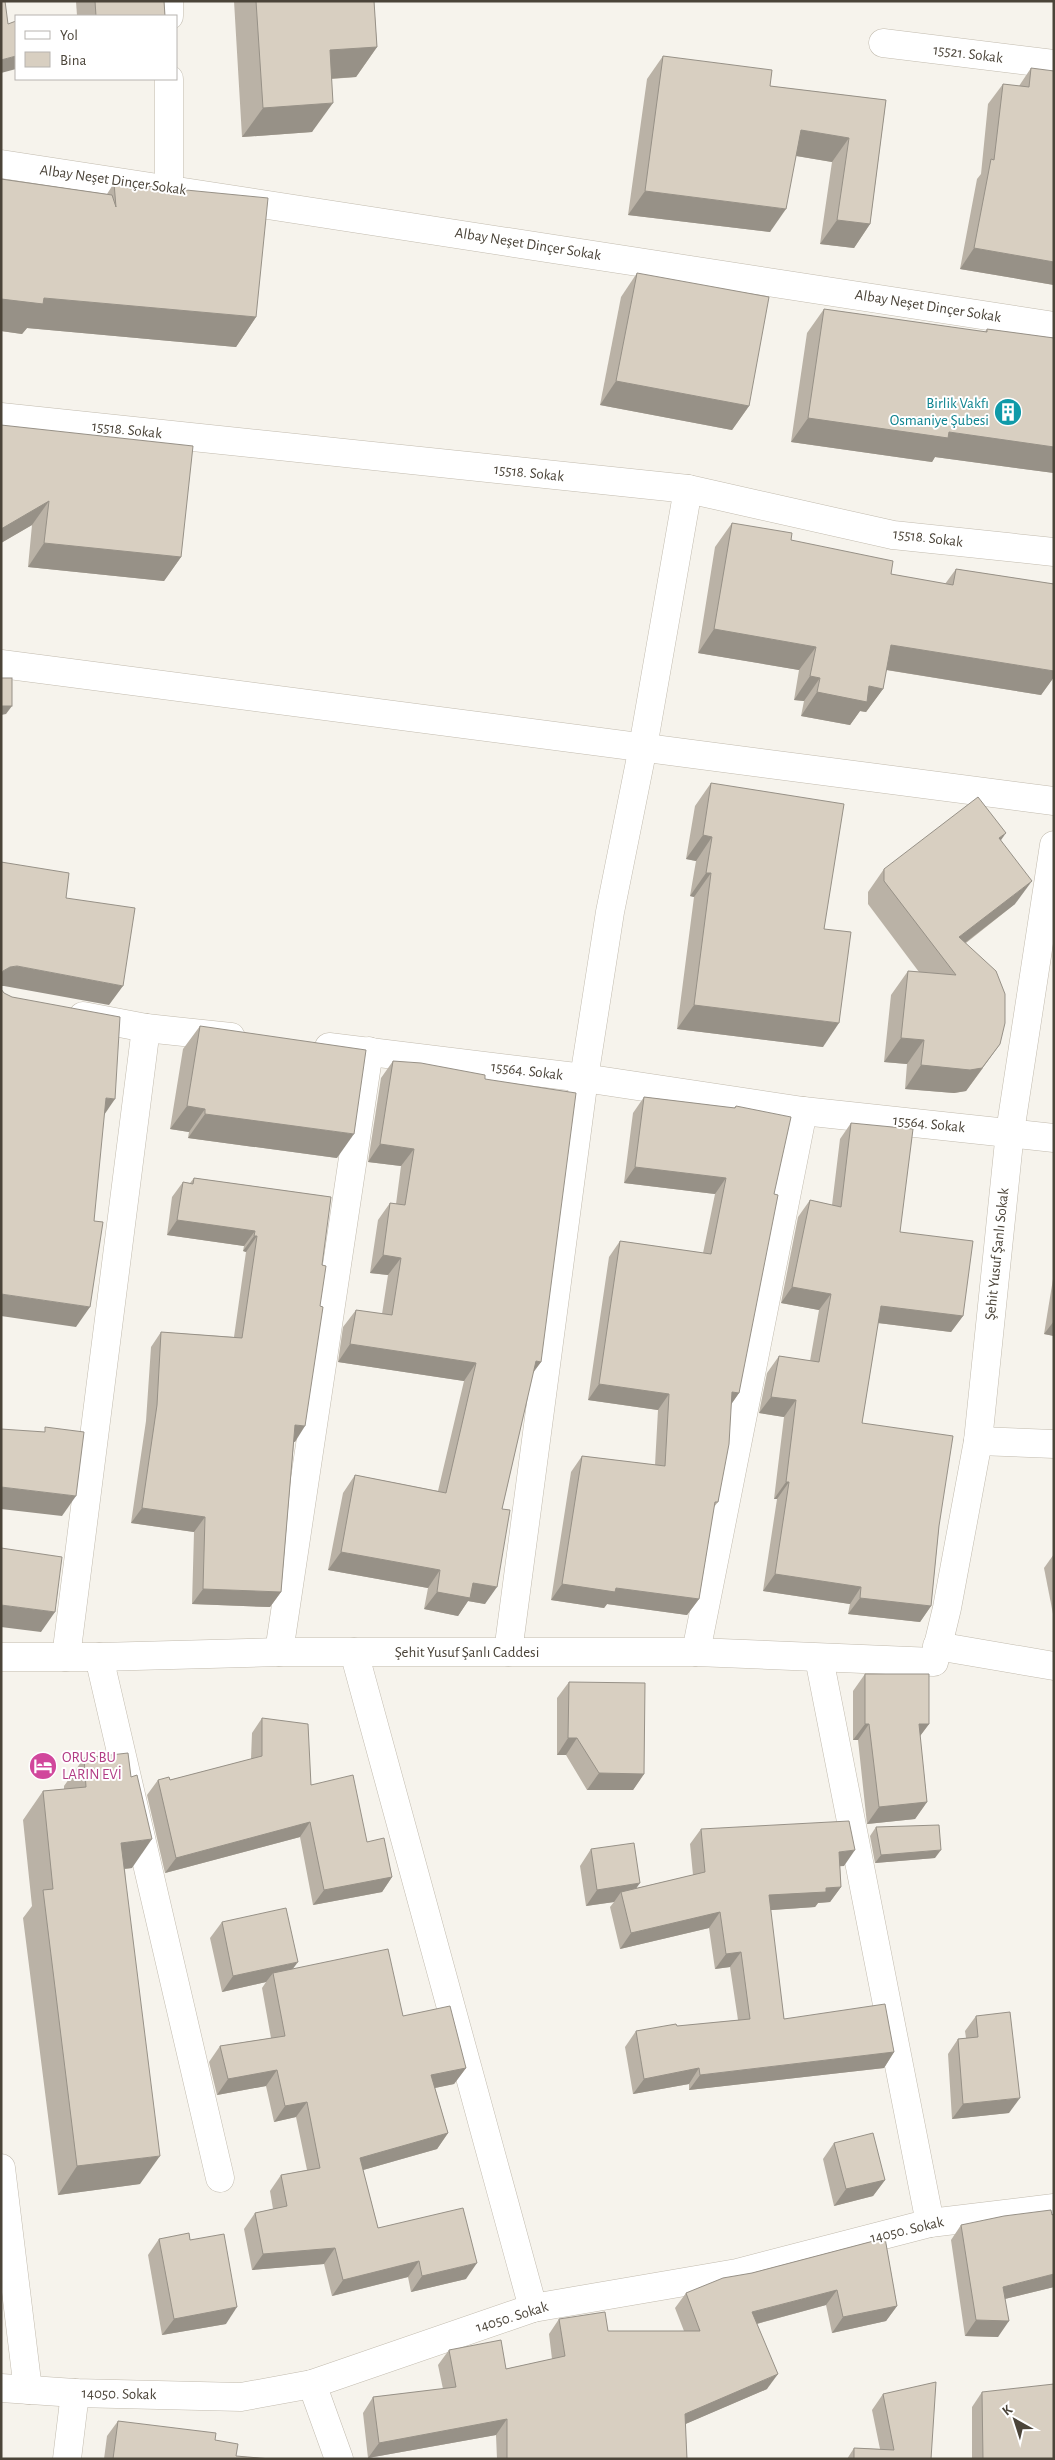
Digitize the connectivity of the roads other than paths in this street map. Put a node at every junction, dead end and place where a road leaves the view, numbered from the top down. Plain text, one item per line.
1 (170, 1) edge
2 (170, 15) edge
3 (883, 43) dead end
4 (1054, 64) edge
5 (170, 80) edge
6 (1, 164) edge
7 (170, 188) junction
8 (1054, 326) edge
9 (1, 417) edge
10 (688, 490) junction
11 (1054, 552) edge
12 (1, 664) edge
13 (643, 747) junction
14 (1054, 801) edge
15 (1054, 845) edge
16 (59, 1012) edge
17 (146, 1028) junction
18 (252, 1039) edge
19 (301, 1044) edge
20 (368, 1051) junction
21 (584, 1078) junction
22 (803, 1111) junction
23 (1010, 1132) junction
24 (1054, 1138) edge
25 (978, 1441) junction
26 (1054, 1444) edge
27 (279, 1652) junction
28 (354, 1652) junction
29 (508, 1652) junction
30 (696, 1652) junction
31 (935, 1654) junction
32 (1, 1656) edge
33 (66, 1657) junction
34 (99, 1657) junction
35 (819, 1658) junction
36 (1054, 1666) edge
37 (1, 2168) edge
38 (220, 2178) dead end
39 (1053, 2211) edge
40 (930, 2223) junction
41 (534, 2308) junction
42 (312, 2384) junction
43 (1, 2388) edge
44 (28, 2390) junction
45 (76, 2393) junction
46 (67, 2459) edge
47 (340, 2459) edge

1 - 2 street
3 - 4 street, 15521. Sokak
5 - 7 street
6 - 7 street, Albay Neşet Dinçer Sokak
7 - 8 street, Albay Neşet Dinçer Sokak
9 - 10 street, 15518. Sokak
10 - 11 street, 15518. Sokak
10 - 13 street
12 - 13 street
13 - 14 street
13 - 21 street
15 - 23 street, Şehit Yusuf Şanlı Sokak
16 - 17 street
17 - 18 street
17 - 33 street
19 - 20 street, 15564. Sokak
20 - 21 street, 15564. Sokak
20 - 27 street
21 - 22 street, 15564. Sokak
21 - 29 street
22 - 23 street, 15564. Sokak
22 - 30 street
23 - 24 street, 15564. Sokak
23 - 25 street, Şehit Yusuf Şanlı Sokak
25 - 26 street
25 - 31 street, Şehit Yusuf Şanlı Sokak
27 - 28 street, Şehit Yusuf Şanlı Caddesi
27 - 34 street, Şehit Yusuf Şanlı Caddesi
28 - 29 street, Şehit Yusuf Şanlı Caddesi
28 - 41 street
29 - 30 street, Şehit Yusuf Şanlı Caddesi
30 - 35 street, Şehit Yusuf Şanlı Caddesi
31 - 35 street, Şehit Yusuf Şanlı Caddesi
31 - 36 street, Şehit Yusuf Şanlı Caddesi
32 - 33 street, Şehit Yusuf Şanlı Caddesi
33 - 34 street, Şehit Yusuf Şanlı Caddesi
34 - 38 street
35 - 40 street
37 - 44 street
39 - 40 street, 14050. Sokak
40 - 41 street, 14050. Sokak
41 - 42 street, 14050. Sokak
42 - 45 street, 14050. Sokak
42 - 47 street
43 - 44 street, 14050. Sokak
44 - 45 street, 14050. Sokak
45 - 46 street

